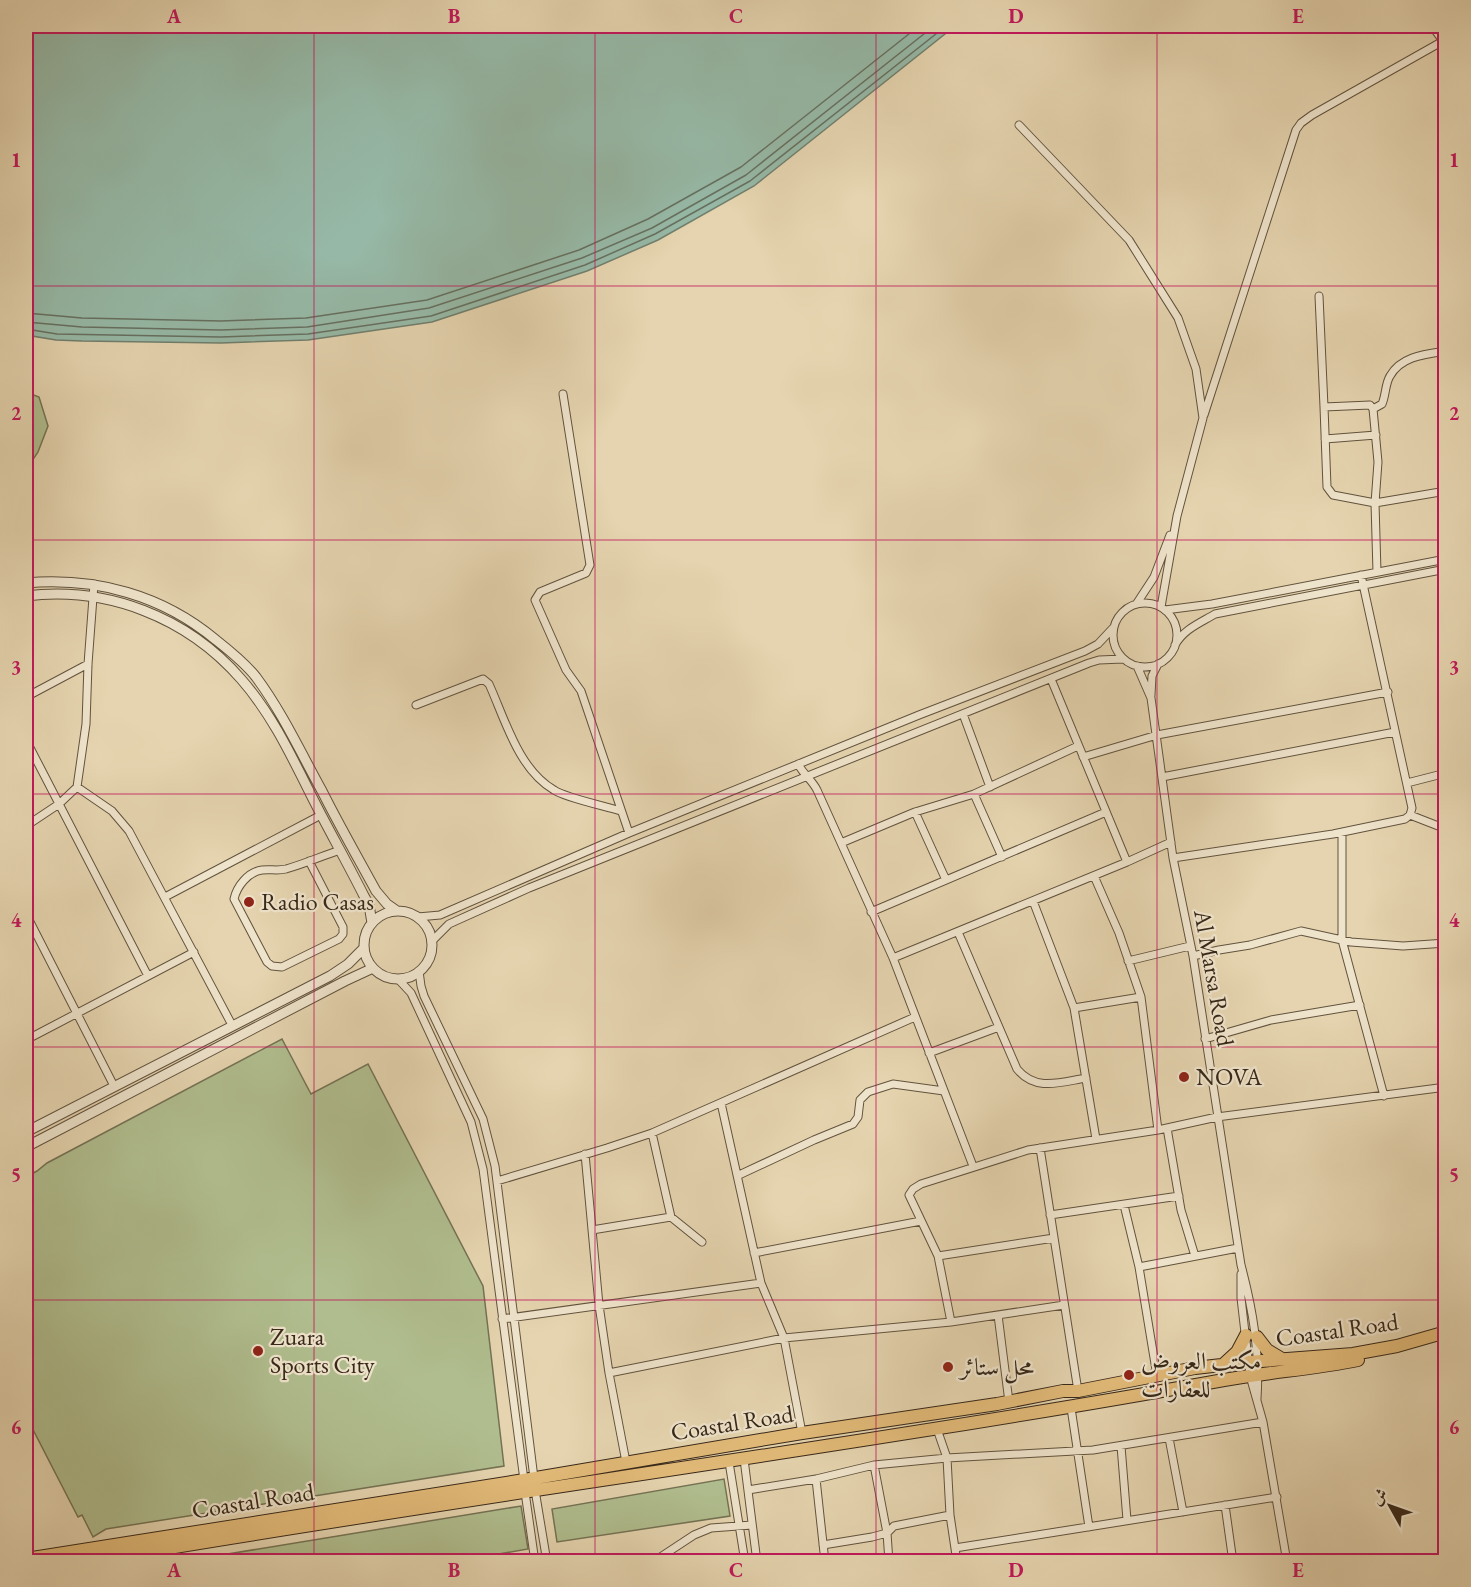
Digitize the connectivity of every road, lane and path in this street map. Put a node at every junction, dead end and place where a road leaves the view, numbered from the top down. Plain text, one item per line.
1 (1432, 26) edge
2 (1444, 43) edge
3 (1019, 125) dead end
4 (1318, 296) dead end
5 (1446, 351) edge
6 (563, 394) dead end
7 (1324, 407) junction
8 (1373, 409) junction
9 (1203, 418) junction
10 (1376, 435) junction
11 (1325, 439) junction
12 (1446, 491) edge
13 (1375, 503) junction
14 (1177, 516) junction
15 (1446, 559) edge
16 (1446, 570) edge
17 (1377, 572) junction
18 (1361, 575) junction
19 (26, 583) edge
20 (94, 584) junction
21 (1364, 585) junction
22 (26, 596) edge
23 (92, 597) junction
24 (1137, 603) junction
25 (1163, 609) junction
26 (1113, 628) junction
27 (1175, 645) junction
28 (1124, 659) junction
29 (88, 664) junction
30 (1158, 664) junction
31 (1137, 666) junction
32 (1051, 679) junction
33 (1388, 692) junction
34 (26, 698) edge
35 (1151, 698) junction
36 (416, 705) dead end
37 (278, 710) junction
38 (963, 714) junction
39 (268, 715) junction
40 (1395, 732) junction
41 (1157, 735) junction
42 (26, 740) edge
43 (1078, 746) junction
44 (1083, 757) junction
45 (798, 764) junction
46 (1446, 773) edge
47 (806, 777) junction
48 (1162, 777) junction
49 (1407, 783) junction
50 (77, 787) junction
51 (990, 787) junction
52 (974, 794) junction
53 (59, 804) junction
54 (621, 811) junction
55 (915, 812) junction
56 (1106, 812) junction
57 (321, 815) junction
58 (1410, 815) junction
59 (26, 826) edge
60 (1446, 829) edge
61 (1342, 832) junction
62 (629, 833) junction
63 (1171, 842) junction
64 (841, 843) junction
65 (340, 850) junction
66 (1002, 857) junction
67 (1173, 858) junction
68 (309, 861) junction
69 (1128, 862) junction
70 (1094, 876) junction
71 (946, 880) junction
72 (165, 897) junction
73 (1033, 901) junction
74 (397, 911) junction
75 (872, 912) junction
76 (26, 914) edge
77 (418, 917) junction
78 (372, 923) junction
79 (958, 932) junction
80 (432, 940) junction
81 (1342, 940) junction
82 (1446, 943) edge
83 (1190, 946) junction
84 (364, 948) junction
85 (194, 951) junction
86 (1193, 956) junction
87 (893, 958) junction
88 (1128, 961) junction
89 (373, 968) junction
90 (419, 971) junction
91 (148, 976) junction
92 (398, 978) junction
93 (1141, 997) junction
94 (1360, 1005) junction
95 (1074, 1008) junction
96 (76, 1013) junction
97 (915, 1017) junction
98 (232, 1025) junction
99 (999, 1027) junction
100 (1205, 1039) junction
101 (26, 1040) edge
102 (929, 1053) junction
103 (142, 1071) junction
104 (1086, 1078) junction
105 (147, 1083) junction
106 (114, 1086) junction
107 (1446, 1088) edge
108 (944, 1091) junction
109 (1384, 1096) junction
110 (721, 1102) junction
111 (1217, 1117) junction
112 (1167, 1128) junction
113 (486, 1130) junction
114 (1158, 1130) junction
115 (26, 1132) edge
116 (474, 1133) junction
117 (652, 1133) junction
118 (1096, 1139) junction
119 (26, 1147) edge
120 (1040, 1148) junction
121 (585, 1154) junction
122 (973, 1166) junction
123 (739, 1175) junction
124 (497, 1181) junction
125 (1179, 1196) junction
126 (1124, 1205) junction
127 (1050, 1215) junction
128 (670, 1216) junction
129 (921, 1221) junction
130 (592, 1230) junction
131 (1054, 1238) junction
132 (702, 1242) dead end
133 (1238, 1248) junction
134 (754, 1253) junction
135 (938, 1256) junction
136 (1195, 1256) junction
137 (1139, 1267) junction
138 (761, 1283) junction
139 (599, 1305) junction
140 (1064, 1305) junction
141 (998, 1315) junction
142 (514, 1317) junction
143 (502, 1318) junction
144 (951, 1322) junction
145 (1446, 1332) edge
146 (1251, 1336) junction
147 (783, 1338) junction
148 (1446, 1340) edge
149 (1284, 1359) junction
150 (1253, 1362) junction
151 (1223, 1365) junction
152 (609, 1373) junction
153 (1254, 1375) junction
154 (1157, 1376) junction
155 (1078, 1392) junction
156 (1009, 1402) junction
157 (1071, 1408) junction
158 (1263, 1422) junction
159 (937, 1429) junction
160 (802, 1433) junction
161 (1169, 1438) junction
162 (1121, 1446) junction
163 (1078, 1450) junction
164 (947, 1458) junction
165 (744, 1459) junction
166 (626, 1462) junction
167 (729, 1462) junction
168 (874, 1465) junction
169 (816, 1479) junction
170 (529, 1485) junction
171 (748, 1490) junction
172 (1277, 1497) junction
173 (1225, 1505) junction
174 (1183, 1512) junction
175 (950, 1515) junction
176 (1127, 1520) junction
177 (752, 1525) junction
178 (740, 1526) junction
179 (1089, 1527) junction
180 (886, 1533) junction
181 (823, 1545) junction
182 (955, 1548) junction
183 (26, 1559) edge
184 (547, 1560) edge
185 (533, 1561) edge
186 (85, 1562) edge
187 (652, 1562) edge
188 (746, 1562) edge
189 (757, 1562) edge
190 (825, 1562) edge
191 (889, 1562) edge
192 (957, 1562) edge
193 (1233, 1562) edge
194 (1287, 1562) edge

1 - 2 street
2 - 9 street
3 - 9 street
4 - 7 street
5 - 8 street
6 - 54 street
7 - 8 street
7 - 11 street
8 - 10 street
9 - 14 street
10 - 11 street
10 - 13 street
11 - 13 street
12 - 13 street
13 - 17 street
14 - 24 street
14 - 25 street
15 - 17 street
16 - 21 street
17 - 18 street
18 - 21 street
18 - 25 street
19 - 20 street
20 - 23 street
20 - 37 street
21 - 27 street
21 - 33 street
22 - 23 street
23 - 29 street
23 - 39 street
24 - 25 street
24 - 26 street
25 - 27 street
26 - 28 street
26 - 45 street
27 - 30 street
28 - 31 street
28 - 32 street
29 - 34 street
29 - 50 street
30 - 31 street
30 - 35 street, Al Marsa Road
31 - 35 street, Al Marsa Road
32 - 38 street
32 - 43 street
33 - 40 street
33 - 41 street
35 - 41 street, Al Marsa Road
36 - 54 street
37 - 39 street
37 - 74 street
38 - 47 street
38 - 51 street
39 - 57 street
40 - 48 street
40 - 49 street
41 - 44 street
41 - 48 street, Al Marsa Road
42 - 53 street
43 - 44 street
43 - 51 street
44 - 56 street
45 - 47 street
45 - 62 street
46 - 49 street
47 - 64 street
47 - 80 street
48 - 63 street, Al Marsa Road
49 - 58 street
50 - 53 street
50 - 72 street
51 - 52 street
52 - 55 street
52 - 66 street
53 - 59 street
53 - 91 street
54 - 62 street
55 - 64 street
55 - 71 street
56 - 66 street
56 - 69 street
57 - 65 street
57 - 72 street
58 - 60 street
58 - 61 street
61 - 67 street
61 - 81 street
62 - 77 street
63 - 67 street, Al Marsa Road
63 - 69 street
64 - 75 street
65 - 68 street
65 - 78 street
66 - 71 street
67 - 83 street, Al Marsa Road
68 - 68 street
69 - 70 street
70 - 73 street
70 - 88 street
71 - 75 street
72 - 85 street
73 - 79 street
73 - 95 street
74 - 77 street
74 - 78 street
75 - 87 street
76 - 96 street
77 - 80 street
78 - 84 street
79 - 87 street
79 - 99 street
80 - 90 street
81 - 82 street
81 - 86 street
81 - 94 street
83 - 86 street, Al Marsa Road
83 - 88 street
84 - 89 street
84 - 98 street
85 - 91 street
85 - 98 street
86 - 100 street, Al Marsa Road
87 - 97 street
88 - 93 street
89 - 92 street
89 - 105 street
90 - 92 street
90 - 113 street
91 - 96 street
92 - 116 street
93 - 95 street
93 - 114 street
94 - 100 street
94 - 109 street
95 - 104 street
96 - 101 street
96 - 106 street
97 - 102 street
97 - 110 street
98 - 103 street
99 - 102 street
99 - 104 street
100 - 111 street, Al Marsa Road
102 - 108 street
103 - 105 street
103 - 106 street
104 - 118 street
105 - 119 street
106 - 115 street
107 - 109 street
108 - 122 street
108 - 123 street
109 - 111 street
110 - 117 street
110 - 123 street
111 - 112 street
111 - 133 street, Al Marsa Road
112 - 114 street
112 - 125 street
113 - 116 street
113 - 124 street
114 - 118 street
116 - 143 street
117 - 121 street
117 - 128 street
118 - 120 street
120 - 122 street
120 - 127 street
121 - 124 street
121 - 130 street
122 - 129 street
123 - 134 street
124 - 142 street
125 - 126 street
125 - 136 street
126 - 127 street
126 - 137 street
127 - 131 street
128 - 130 street
128 - 132 street
129 - 134 street
129 - 135 street
130 - 139 street
131 - 135 street
131 - 140 street
133 - 136 street
133 - 146 street, Al Marsa Road
134 - 138 street
135 - 144 street
136 - 137 street
137 - 154 street
138 - 139 street
138 - 147 street
139 - 142 street
139 - 152 street
140 - 141 street
140 - 155 street
141 - 144 street
141 - 156 street
142 - 143 street
142 - 170 street
143 - 170 street
144 - 147 street
145 - 149 highway, Coastal Road
146 - 149 highway
146 - 150 street, Al Marsa Road
146 - 151 highway
147 - 152 street
147 - 160 street
148 - 153 highway, Coastal Road
149 - 150 highway, Coastal Road
150 - 151 highway, Coastal Road
150 - 153 street, Al Marsa Road
151 - 154 highway, Coastal Road
152 - 166 street
153 - 157 highway, Coastal Road
153 - 158 street, Al Marsa Road
154 - 155 highway, Coastal Road
155 - 156 highway, Coastal Road
156 - 160 highway, Coastal Road
157 - 159 highway, Coastal Road
157 - 163 street
158 - 161 street
158 - 172 street, Al Marsa Road
159 - 164 street
159 - 165 highway, Coastal Road
160 - 166 highway, Coastal Road
161 - 162 street
161 - 174 street
162 - 163 street
162 - 176 street
163 - 164 street
163 - 179 street
164 - 168 street
164 - 175 street
165 - 167 highway, Coastal Road
165 - 171 street
166 - 170 highway, Coastal Road
167 - 170 highway, Coastal Road
167 - 178 street
168 - 169 street
168 - 180 street
169 - 171 street
169 - 181 street
170 - 183 highway, Coastal Road
170 - 184 street
170 - 185 street
170 - 186 highway, Coastal Road
171 - 177 street
172 - 173 street
172 - 194 street, Al Marsa Road
173 - 174 street
173 - 193 street
174 - 176 street
175 - 180 street
175 - 182 street
176 - 179 street
177 - 178 street
177 - 189 street
178 - 187 street
178 - 188 street
179 - 182 street
180 - 181 street
180 - 191 street
181 - 190 street
182 - 192 street
184 - 185 street

